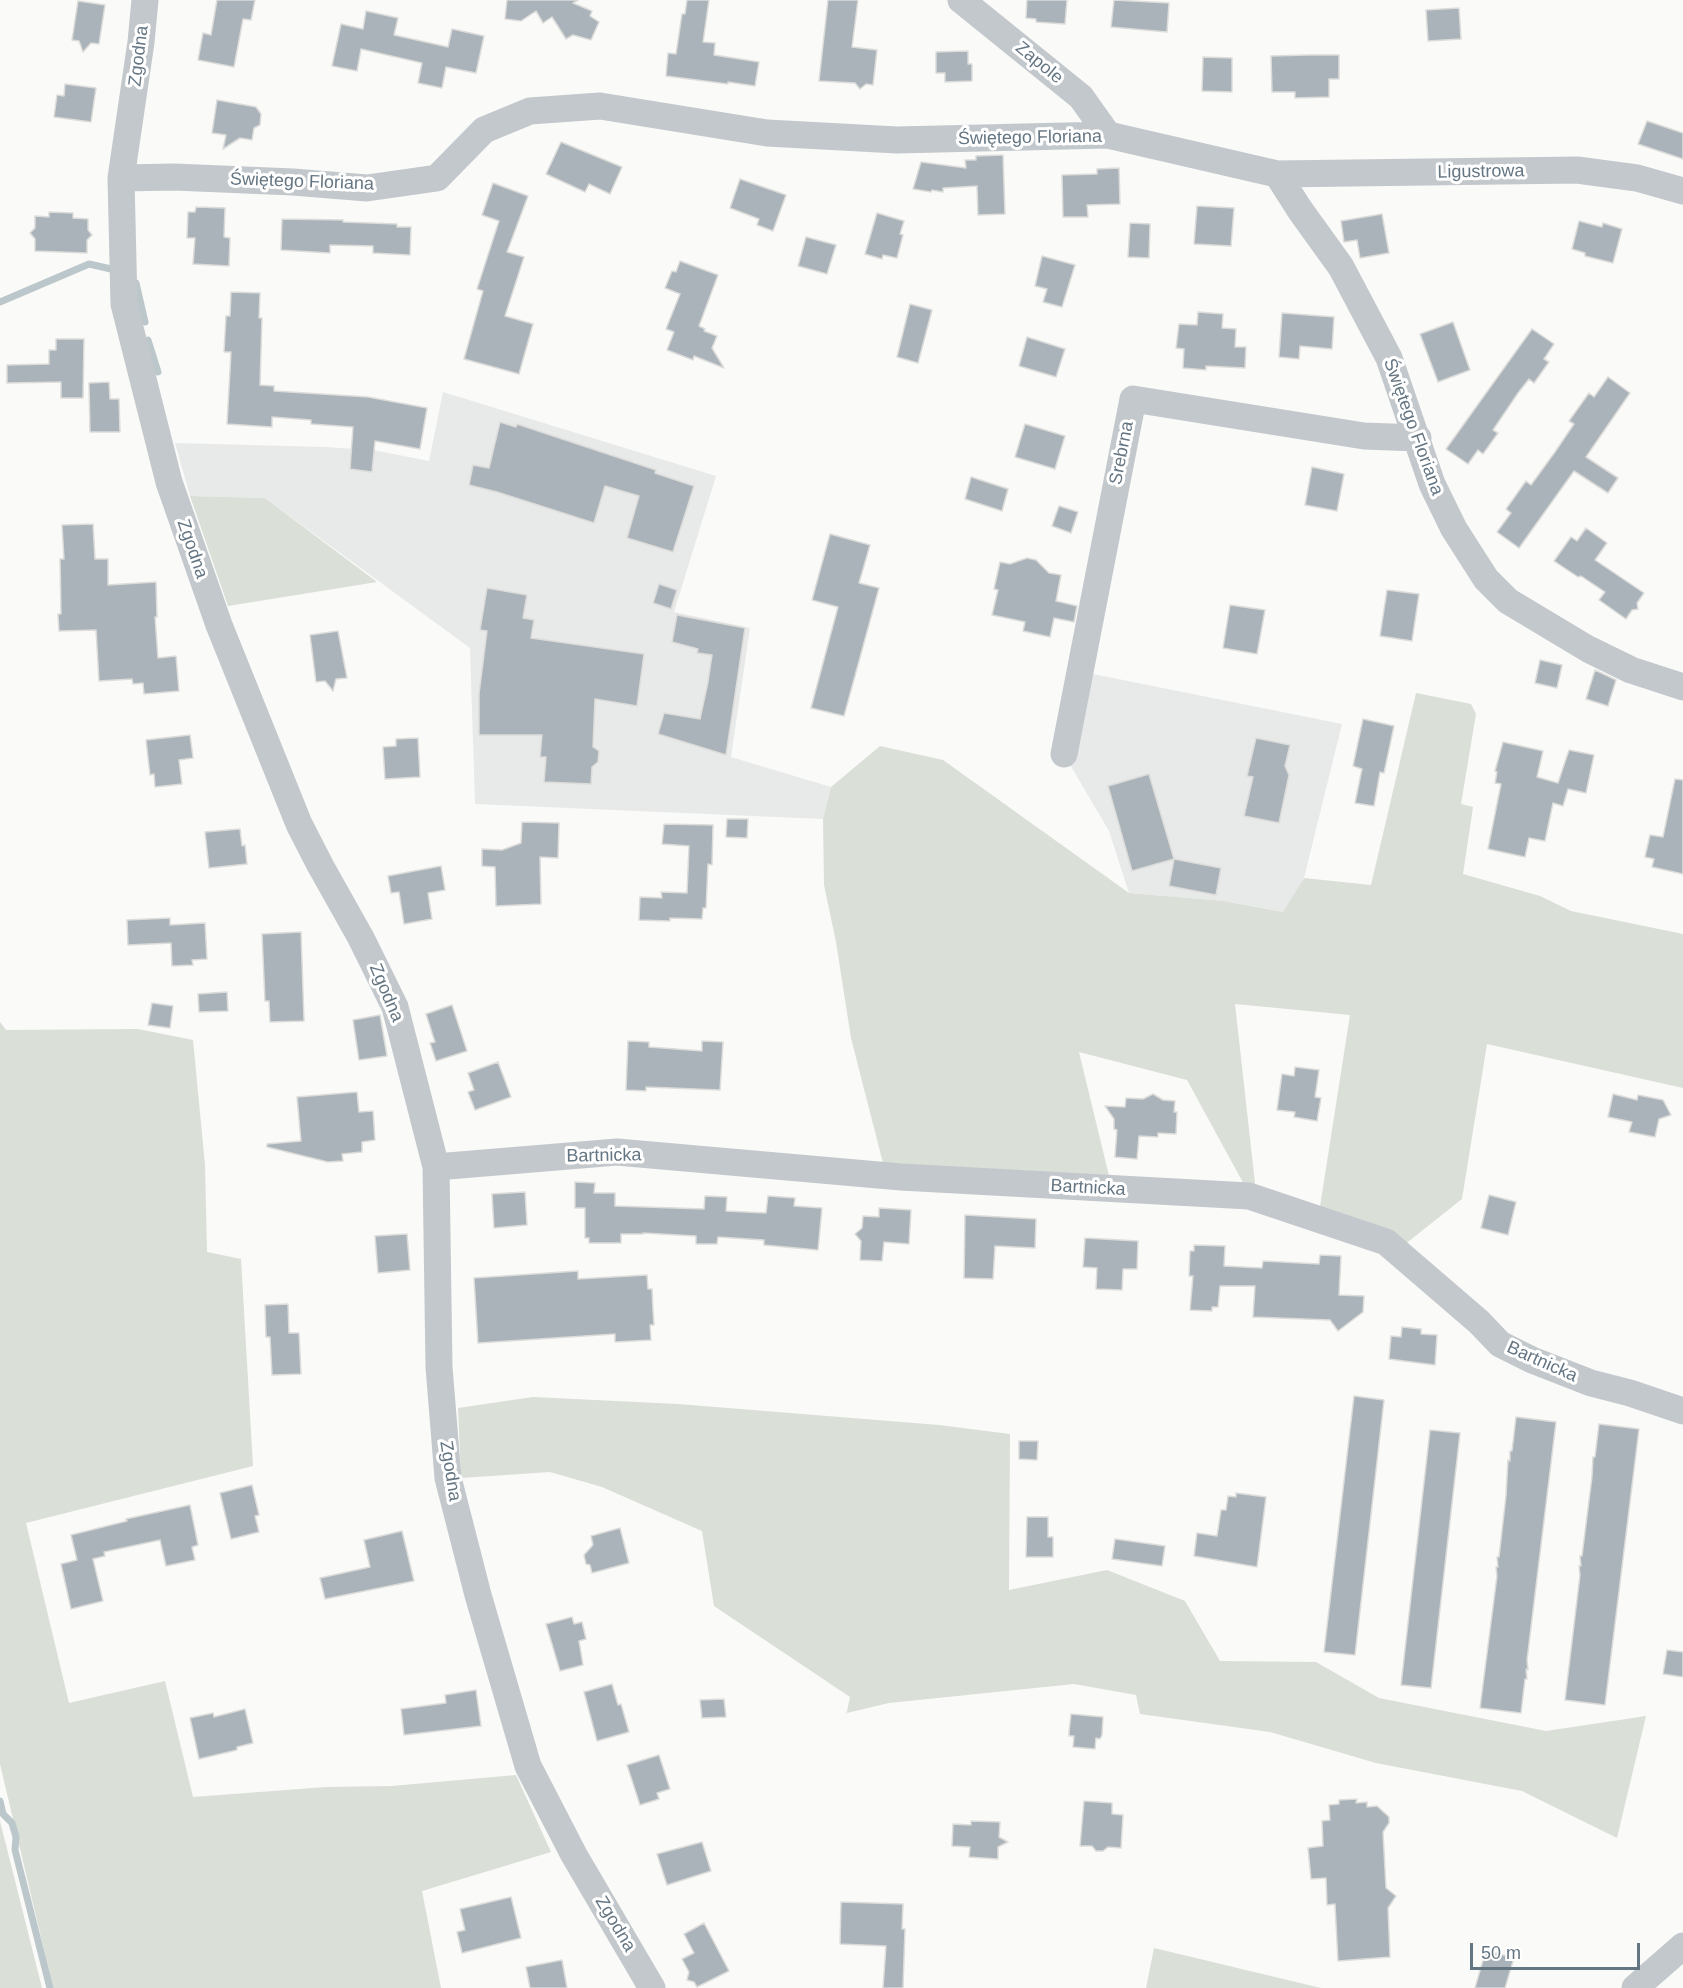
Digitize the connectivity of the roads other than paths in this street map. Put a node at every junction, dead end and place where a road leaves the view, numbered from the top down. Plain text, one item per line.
1 (145, 0) edge
2 (960, 0) edge
3 (1108, 135) junction
4 (1277, 174) junction
5 (121, 178) junction
6 (1683, 191) edge
7 (1418, 438) junction
8 (1683, 687) edge
9 (1064, 754) dead end
10 (436, 1167) junction
11 (1683, 1412) edge
12 (1683, 1947) edge
13 (652, 1988) edge
14 (1635, 1988) edge

1 - 5 street, Zgodna
2 - 3 street, Zapole
3 - 4 street, Świętego Floriana
3 - 5 street, Świętego Floriana
4 - 6 street, Ligustrowa
4 - 7 street, Świętego Floriana
5 - 10 street, Zgodna
7 - 8 street, Świętego Floriana
7 - 9 street, Srebrna
10 - 11 street, Bartnicka
10 - 13 street, Zgodna
12 - 14 street

